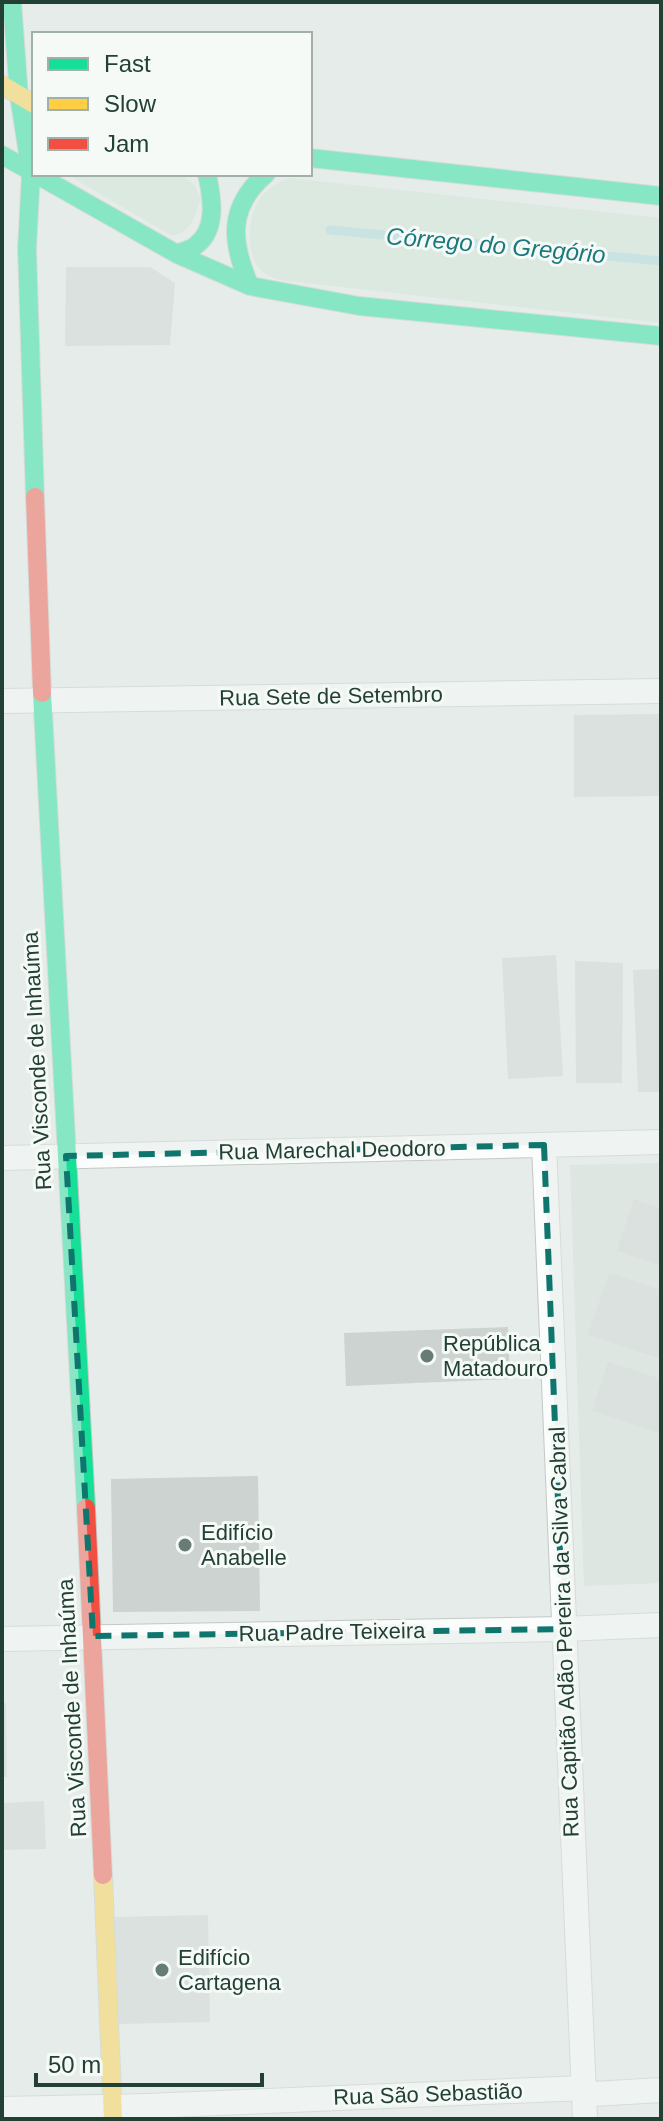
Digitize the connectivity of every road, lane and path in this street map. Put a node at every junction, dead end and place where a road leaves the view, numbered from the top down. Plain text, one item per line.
1 (12, 2) edge
2 (2, 85) edge
3 (26, 100) edge
4 (2, 155) edge
5 (312, 158) edge
6 (31, 173) junction
7 (36, 176) edge
8 (207, 176) edge
9 (263, 176) edge
10 (661, 196) edge
11 (177, 254) junction
12 (250, 286) junction
13 (661, 336) edge
14 (661, 691) edge
15 (42, 699) junction
16 (2, 701) edge
17 (661, 1142) edge
18 (544, 1145) junction
19 (66, 1156) junction
20 (2, 1158) edge
21 (661, 1625) edge
22 (563, 1629) junction
23 (93, 1636) junction
24 (2, 1639) edge
25 (584, 2088) junction
26 (661, 2090) edge
27 (2, 2109) edge
28 (113, 2113) edge
29 (585, 2119) edge

1 - 3 street, Rua Visconde de Inhaúma
2 - 3 street
3 - 6 street, Rua Visconde de Inhaúma
4 - 6 street
5 - 10 street
6 - 15 street, Rua Visconde de Inhaúma
7 - 11 street
8 - 11 street
9 - 12 street
11 - 12 street
12 - 13 street
14 - 15 street, Rua Sete de Setembro
15 - 16 street, Rua Sete de Setembro
15 - 19 street, Rua Visconde de Inhaúma
17 - 18 street, Rua Marechal Deodoro
18 - 19 street, Rua Marechal Deodoro
18 - 22 street, Rua Capitão Adão Pereira da Silva Cabral
19 - 20 street, Rua Marechal Deodoro
19 - 23 street, Rua Visconde de Inhaúma
21 - 22 street, Rua Padre Teixeira
22 - 23 street, Rua Padre Teixeira
22 - 25 street, Rua Capitão Adão Pereira da Silva Cabral
23 - 24 street, Rua Padre Teixeira
23 - 28 street, Rua Visconde de Inhaúma
25 - 26 street, Rua São Sebastião
25 - 28 street, Rua São Sebastião
25 - 29 street, Rua Capitão Adão Pereira da Silva Cabral
27 - 28 street, Rua São Sebastião

